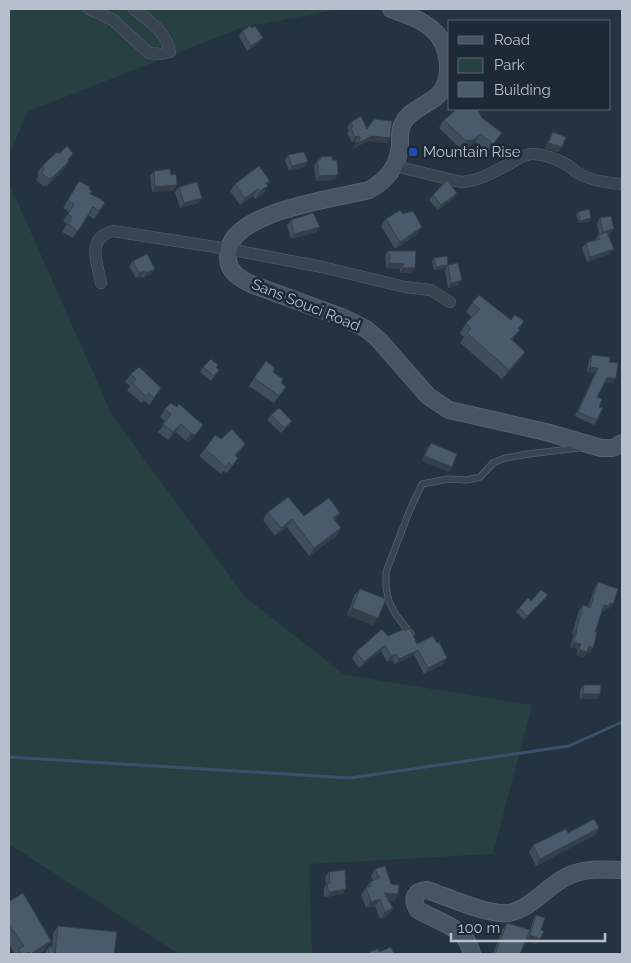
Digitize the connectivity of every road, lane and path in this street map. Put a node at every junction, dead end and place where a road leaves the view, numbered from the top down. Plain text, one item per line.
1 (89, 9) edge
2 (134, 9) edge
3 (391, 9) edge
4 (395, 166) junction
5 (622, 184) edge
6 (228, 248) junction
7 (101, 283) dead end
8 (450, 302) dead end
9 (622, 443) edge
10 (594, 446) junction
11 (414, 638) edge
12 (622, 870) edge
13 (472, 954) edge

1 - 2 street
3 - 4 main road
4 - 5 street
4 - 6 main road
6 - 7 street
6 - 8 street
6 - 10 main road, Sans Souci Road
9 - 10 main road, Sans Souci Road
10 - 11 lane
12 - 13 main road

